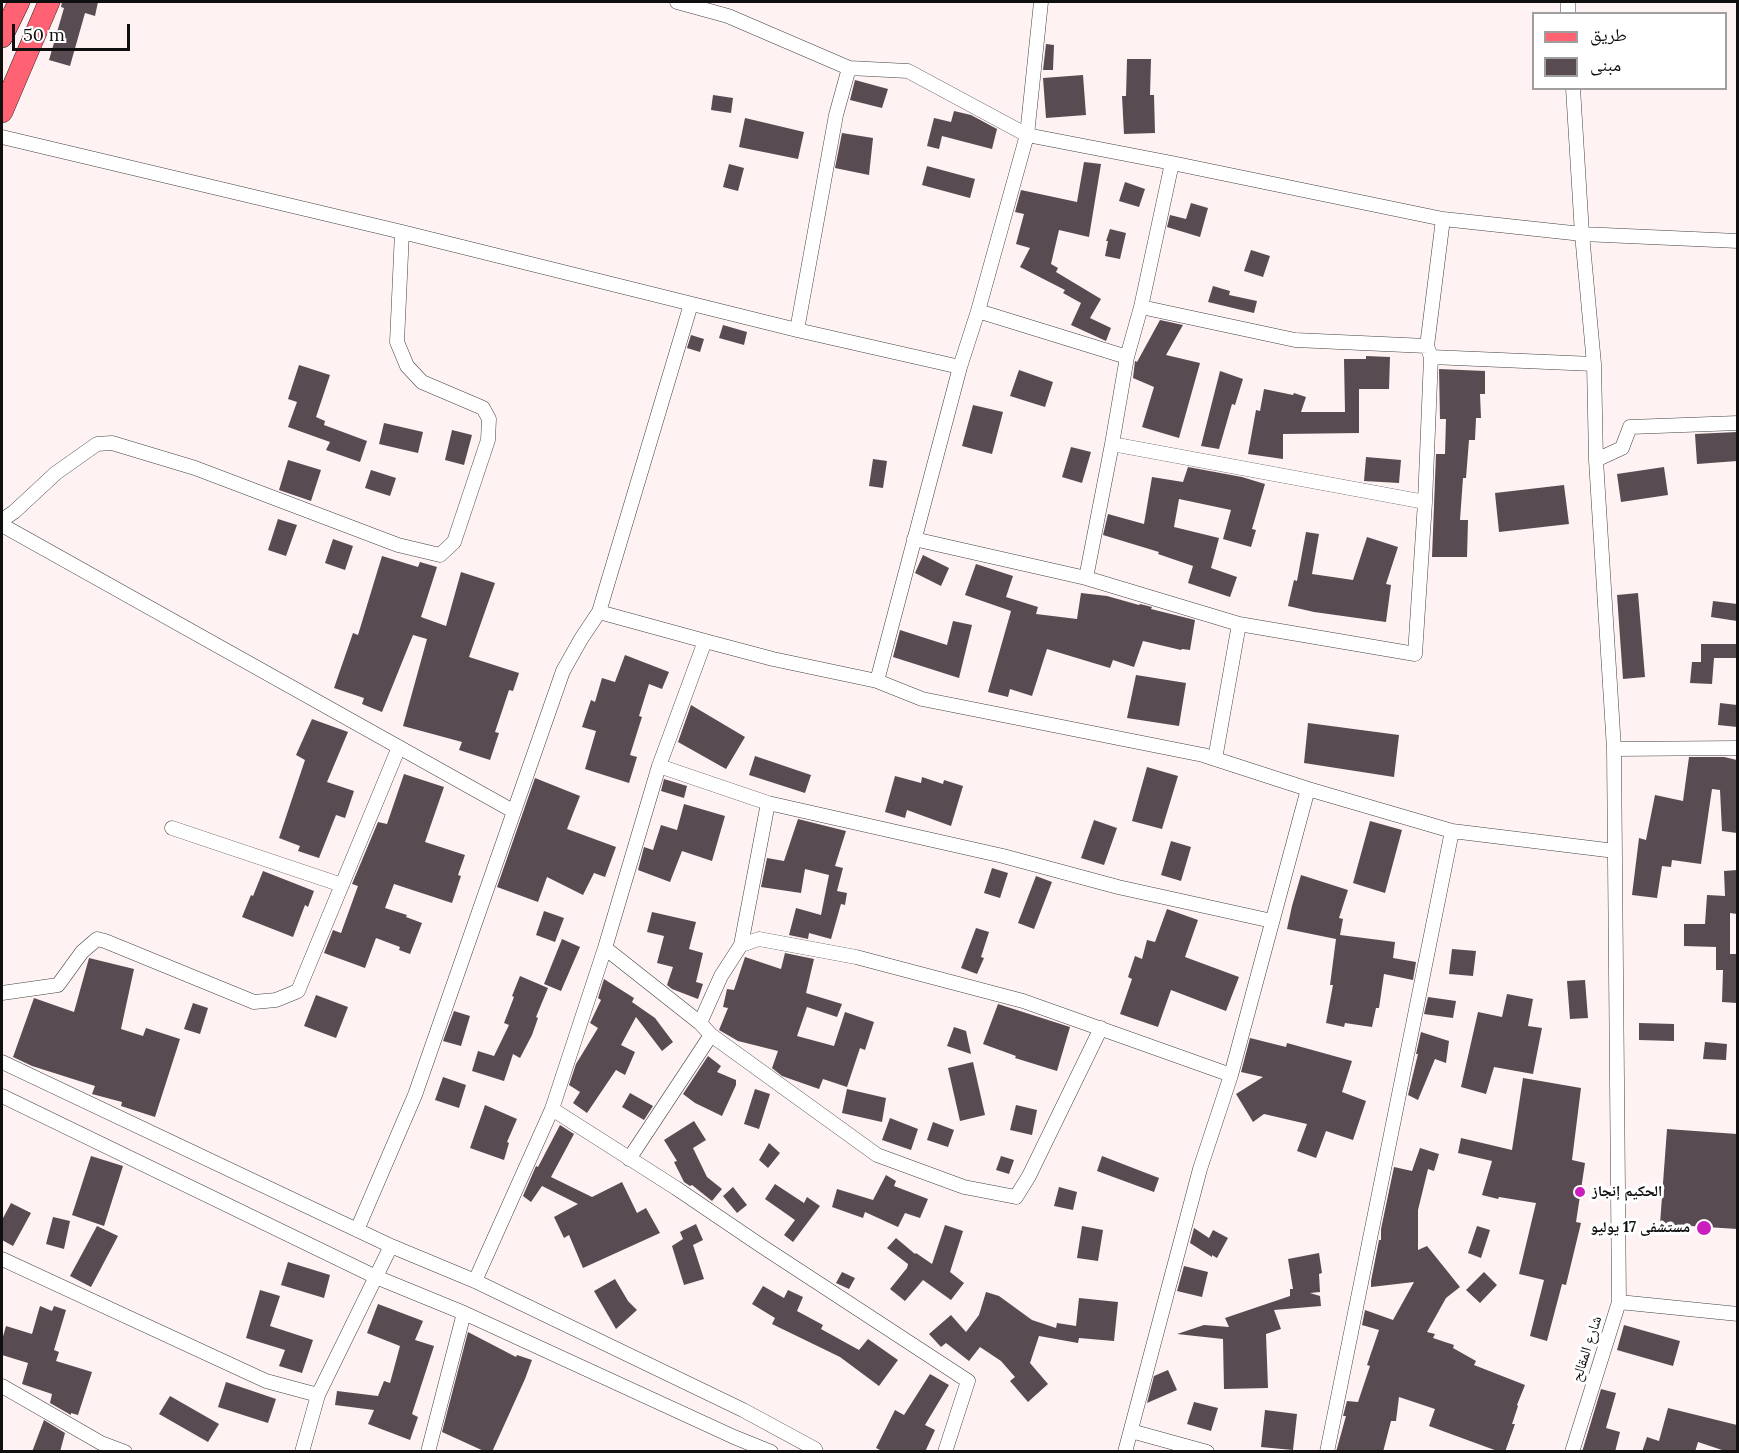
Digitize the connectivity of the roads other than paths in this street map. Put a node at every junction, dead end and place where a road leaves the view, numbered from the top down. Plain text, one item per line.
1 (19, 2) edge
2 (49, 2) edge
3 (677, 2) edge
4 (1041, 2) edge
5 (2, 37) edge
6 (849, 68) junction
7 (1573, 90) edge
8 (2, 112) edge
9 (1027, 135) junction
10 (2, 137) edge
11 (1172, 163) junction
12 (1443, 219) junction
13 (402, 232) junction
14 (1582, 234) junction
15 (1737, 242) edge
16 (691, 304) junction
17 (1141, 307) junction
18 (978, 312) junction
19 (797, 330) junction
20 (1429, 352) junction
21 (1127, 357) junction
22 (1594, 364) junction
23 (960, 367) junction
24 (1737, 423) edge
25 (1112, 444) junction
26 (1596, 460) junction
27 (1425, 502) junction
28 (2, 520) edge
29 (2, 525) edge
30 (914, 539) junction
31 (1086, 578) junction
32 (599, 612) junction
33 (1239, 624) junction
34 (705, 640) junction
35 (877, 681) junction
36 (399, 747) junction
37 (1737, 748) edge
38 (1614, 749) junction
39 (1215, 759) junction
40 (659, 766) junction
41 (1308, 789) junction
42 (768, 804) junction
43 (513, 811) junction
44 (172, 828) dead end
45 (1452, 831) junction
46 (1615, 851) junction
47 (342, 885) junction
48 (1272, 921) junction
49 (741, 945) junction
50 (605, 948) junction
51 (2, 993) edge
52 (700, 1023) junction
53 (1101, 1028) junction
54 (711, 1035) junction
55 (2, 1062) edge
56 (1231, 1075) junction
57 (5, 1098) edge
58 (552, 1109) junction
59 (2, 1113) edge
60 (629, 1159) junction
61 (357, 1230) junction
62 (391, 1246) junction
63 (2, 1259) edge
64 (376, 1277) junction
65 (475, 1281) junction
66 (1619, 1302) junction
67 (464, 1313) junction
68 (1737, 1314) edge
69 (2, 1386) edge
70 (318, 1395) junction
71 (1131, 1431) junction
72 (430, 1450) edge
73 (125, 1452) edge
74 (302, 1452) edge
75 (771, 1452) edge
76 (816, 1452) edge
77 (945, 1452) edge
78 (1125, 1452) edge
79 (1207, 1452) edge
80 (1327, 1452) edge
81 (1572, 1452) edge

1 - 5 main road
2 - 8 main road
3 - 6 street
4 - 9 street
6 - 9 street
6 - 19 street
7 - 14 street
9 - 11 street
9 - 18 street
10 - 13 street
11 - 12 street
11 - 17 street
12 - 14 street
12 - 20 street
13 - 16 street
13 - 28 street
14 - 15 street
14 - 22 street
16 - 19 street
16 - 32 street
17 - 20 street
17 - 21 street
18 - 21 street
18 - 23 street
19 - 23 street
20 - 22 street
20 - 27 street
21 - 25 street
22 - 26 street
23 - 30 street
24 - 26 street
25 - 27 street
25 - 31 street
26 - 38 street
27 - 33 street
29 - 36 street
30 - 31 street
30 - 35 street
31 - 33 street
32 - 34 street
32 - 43 street
33 - 39 street
34 - 35 street
34 - 40 street
35 - 39 street
36 - 43 street
36 - 47 street
37 - 38 street
38 - 46 street
39 - 41 street
40 - 42 street
40 - 50 street
41 - 45 street
41 - 48 street
42 - 48 street
42 - 49 street
43 - 61 street
44 - 47 street
45 - 46 street
45 - 80 street
46 - 66 street
47 - 51 street
48 - 56 street
49 - 52 street
49 - 53 street
50 - 52 street
50 - 58 street
52 - 54 street
53 - 54 street
53 - 56 street
54 - 60 street
55 - 61 street
56 - 71 street
57 - 59 street
57 - 64 street
58 - 60 street
58 - 65 street
60 - 77 street
61 - 62 street
62 - 64 street
62 - 65 street
63 - 70 street
64 - 67 street
64 - 70 street
65 - 76 street
66 - 68 street, شارع المقالح
66 - 81 street, شارع المقالح
67 - 72 street
67 - 75 street
69 - 73 street
70 - 74 street
71 - 78 street
71 - 79 street

